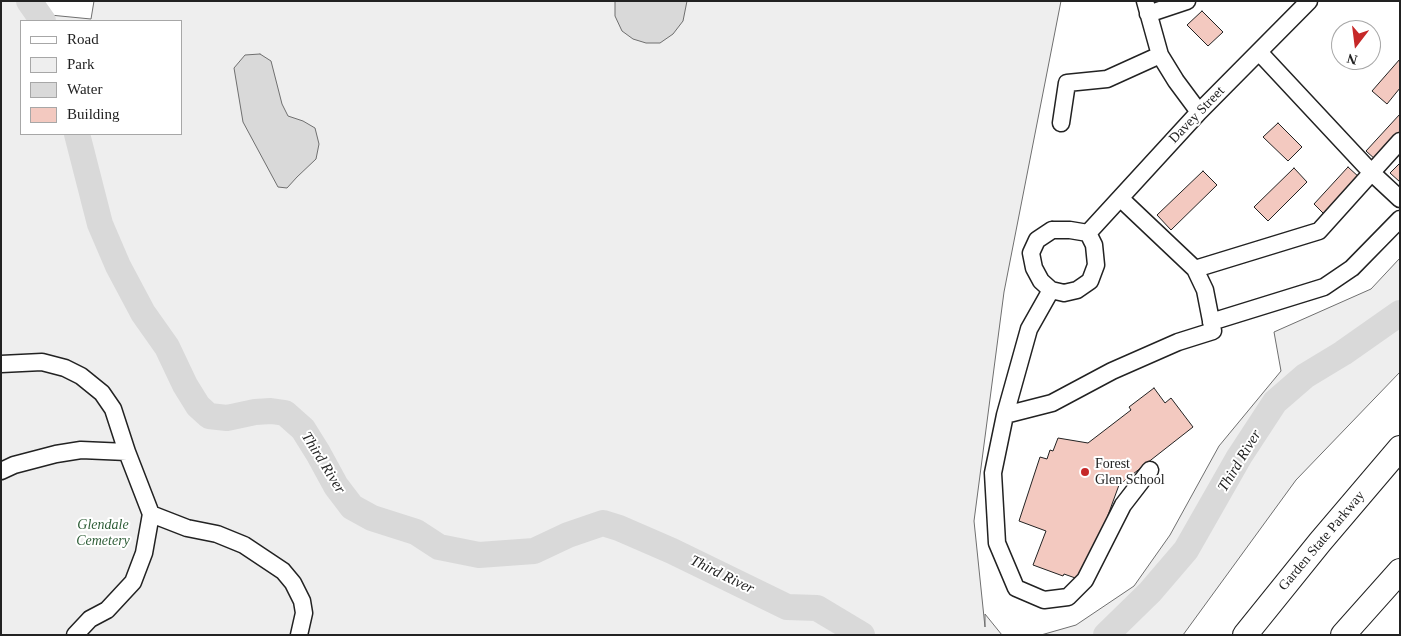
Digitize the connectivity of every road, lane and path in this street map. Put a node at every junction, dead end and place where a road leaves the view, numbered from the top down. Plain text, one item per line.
1 (1187, 1) edge
2 (1309, 1) edge
3 (1147, 8) edge
4 (1259, 52) junction
5 (1160, 55) junction
6 (1199, 112) junction
7 (1060, 123) dead end
8 (1400, 141) edge
9 (1371, 172) junction
10 (1120, 198) junction
11 (1400, 199) edge
12 (1400, 219) edge
13 (1088, 233) junction
14 (1194, 269) junction
15 (1051, 290) junction
16 (1211, 322) junction
17 (1, 364) edge
18 (1005, 415) junction
19 (1400, 448) edge
20 (127, 452) junction
21 (1150, 470) dead end
22 (1, 471) edge
23 (151, 514) junction
24 (1400, 571) edge
25 (75, 635) edge
26 (299, 635) edge
27 (1244, 635) edge
28 (1343, 635) edge

1 - 3 street
2 - 4 street, Davey Street
3 - 5 street
4 - 6 street, Davey Street
4 - 9 street
5 - 6 street
5 - 7 street
6 - 10 street, Davey Street
8 - 9 street
9 - 11 street
9 - 14 street
10 - 13 street, Davey Street
10 - 14 street
12 - 16 street
13 - 15 street
13 - 15 street
14 - 16 street
15 - 18 street
16 - 18 street
17 - 20 street
18 - 21 street
19 - 27 highway, Garden State Parkway
20 - 22 street
20 - 23 street
23 - 25 street
23 - 26 street
24 - 28 highway

